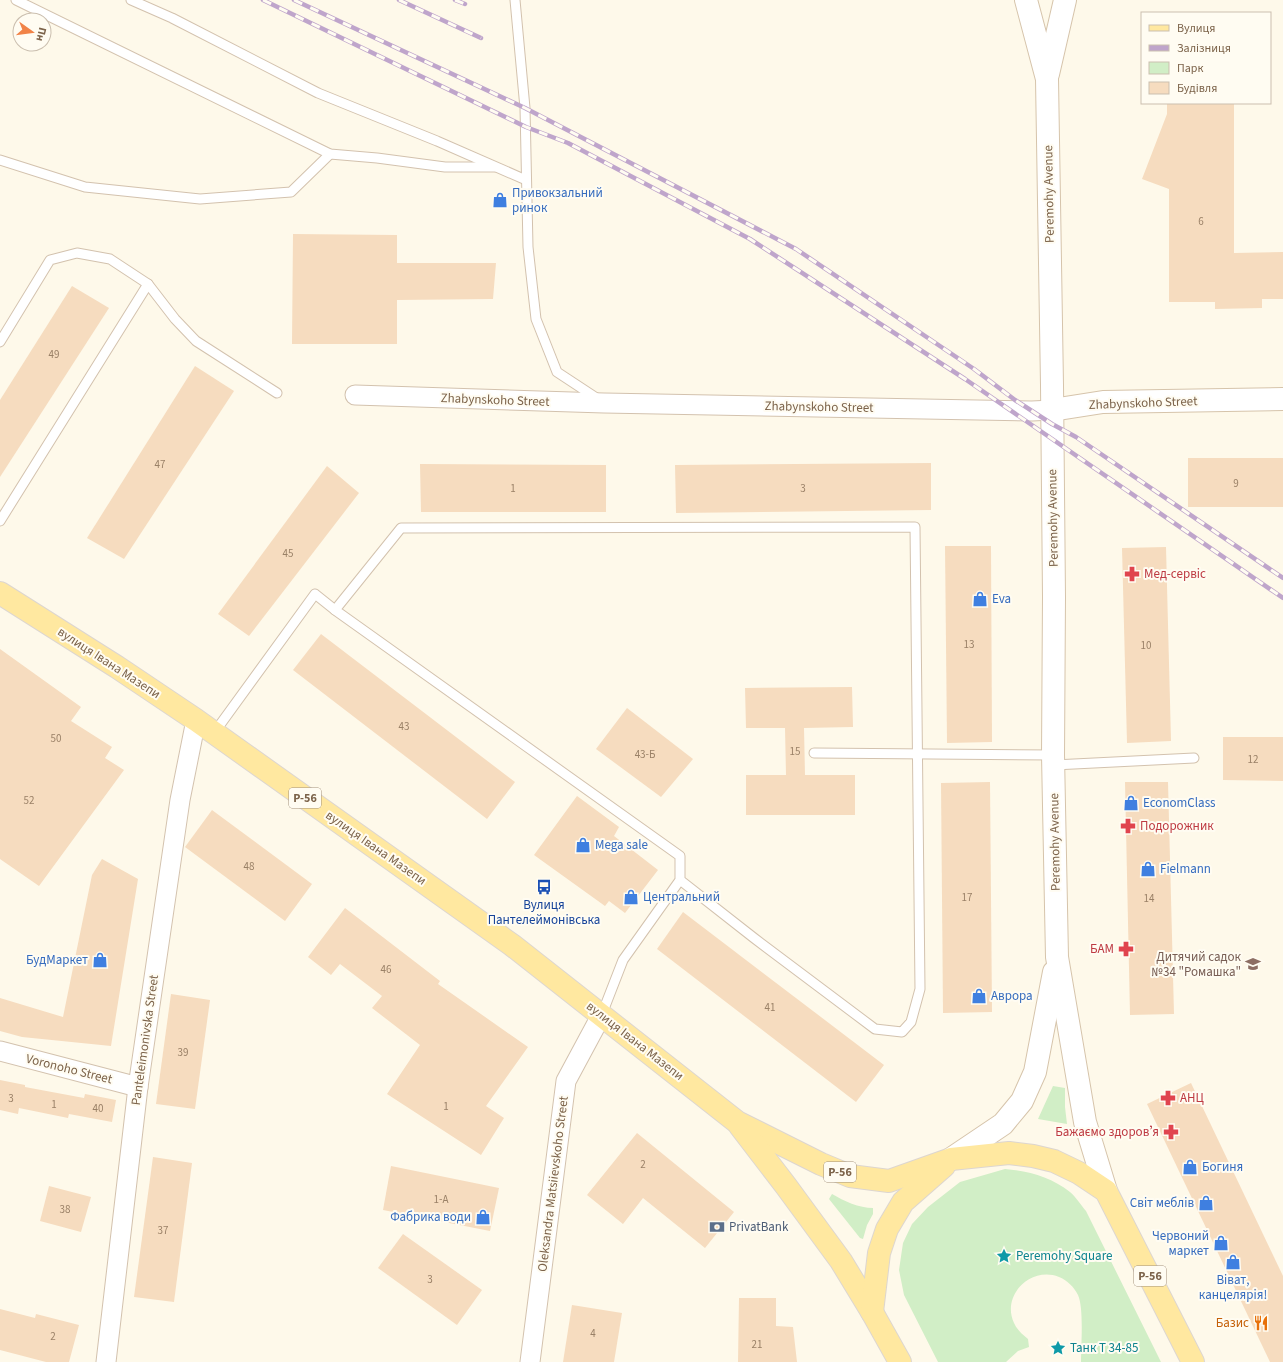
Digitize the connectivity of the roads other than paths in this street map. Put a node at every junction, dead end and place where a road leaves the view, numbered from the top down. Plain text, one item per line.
1 (16, 0) edge
2 (131, 0) edge
3 (515, 0) edge
4 (1026, 0) edge
5 (1065, 0) edge
6 (1047, 79) junction
7 (330, 154) junction
8 (0, 160) edge
9 (494, 167) junction
10 (526, 180) junction
11 (148, 284) junction
12 (0, 342) edge
13 (277, 393) dead end
14 (355, 395) dead end
15 (1283, 400) edge
16 (604, 403) junction
17 (1052, 410) junction
18 (0, 521) edge
19 (0, 593) edge
20 (335, 610) junction
21 (196, 720) junction
22 (214, 733) junction
23 (814, 753) dead end
24 (917, 754) junction
25 (1194, 758) dead end
26 (1054, 760) junction
27 (680, 880) junction
28 (1057, 957) junction
29 (602, 1014) junction
30 (0, 1051) edge
31 (138, 1087) junction
32 (737, 1122) junction
33 (951, 1159) junction
34 (1106, 1191) junction
35 (872, 1312) junction
36 (106, 1362) edge
37 (530, 1362) edge
38 (900, 1362) edge
39 (1193, 1362) edge

1 - 7 lane
2 - 9 lane
3 - 10 lane
4 - 6 main road, Peremohy Avenue
5 - 6 main road, Peremohy Avenue
6 - 17 main road, Peremohy Avenue
7 - 8 lane
7 - 9 lane
9 - 10 lane
10 - 16 lane
11 - 12 lane
11 - 13 lane
11 - 18 lane
14 - 16 street, Zhabynskoho Street
15 - 17 main road, Zhabynskoho Street
16 - 17 street, Zhabynskoho Street
17 - 26 main road, Peremohy Avenue
19 - 21 main road, вулиця Івана Мазепи / Р-56
20 - 22 lane
20 - 24 lane
20 - 27 lane
21 - 22 main road, вулиця Івана Мазепи / Р-56
21 - 31 street, Panteleimonivska Street
22 - 29 main road, вулиця Івана Мазепи / Р-56
23 - 24 lane
24 - 26 lane
24 - 27 lane
25 - 26 lane
26 - 28 main road, Peremohy Avenue
27 - 29 lane
28 - 33 main road, Peremohy Avenue
28 - 34 main road, Peremohy Avenue
29 - 32 main road, вулиця Івана Мазепи / Р-56
29 - 37 street, Oleksandra Matsiievskoho Street
30 - 31 street, Voronoho Street
31 - 36 street, Panteleimonivska Street
32 - 33 main road, вулиця Івана Мазепи / Р-56
32 - 35 main road, вулиця Івана Мазепи / Р-56
33 - 34 main road, Р-56
33 - 35 main road
34 - 39 main road, Р-56
35 - 38 main road, Р-56

